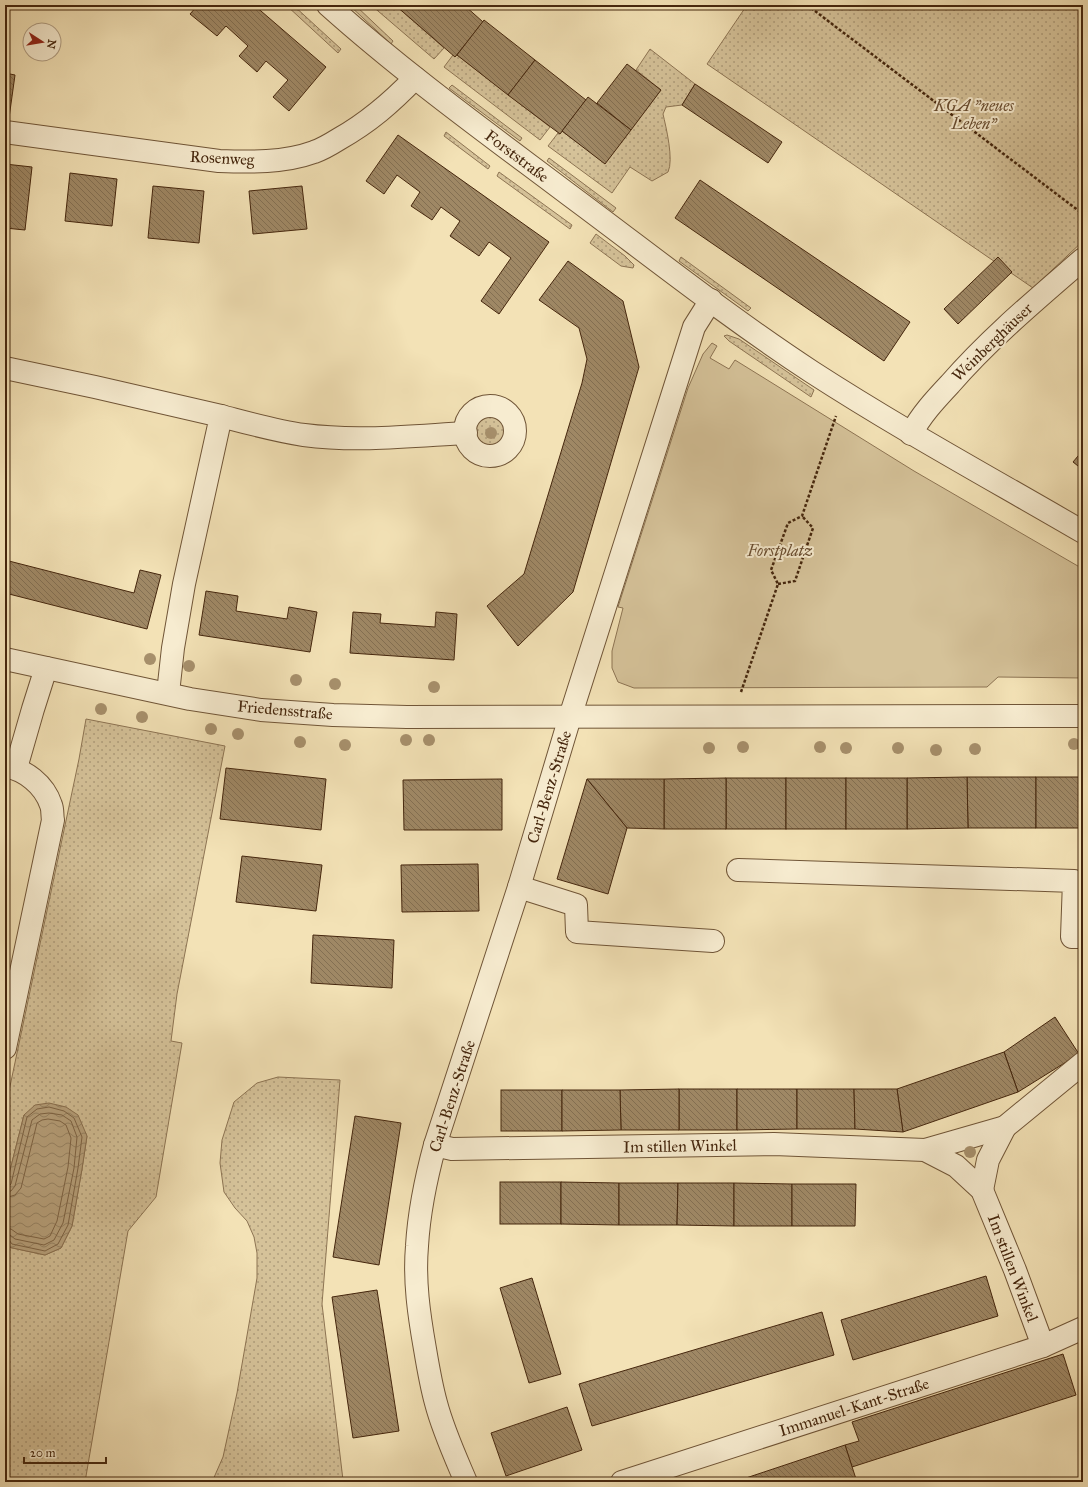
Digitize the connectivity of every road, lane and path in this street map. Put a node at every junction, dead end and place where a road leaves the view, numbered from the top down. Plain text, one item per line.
1 (328, 5) edge
2 (807, 5) edge
3 (415, 78) junction
4 (5, 132) edge
5 (1083, 214) edge
6 (1083, 259) edge
7 (711, 300) junction
8 (5, 368) edge
9 (221, 416) junction
10 (836, 416) dead end
11 (466, 433) dead end
12 (911, 434) junction
13 (802, 516) junction
14 (1083, 532) edge
15 (778, 584) junction
16 (5, 659) edge
17 (46, 668) junction
18 (168, 693) junction
19 (734, 716) junction
20 (1083, 716) edge
21 (570, 717) junction
22 (11, 767) edge
23 (738, 870) dead end
24 (519, 887) junction
25 (1083, 937) edge
26 (713, 941) dead end
27 (5, 1048) edge
28 (1083, 1063) edge
29 (1005, 1127) junction
30 (435, 1145) junction
31 (925, 1150) junction
32 (982, 1190) junction
33 (1083, 1328) edge
34 (1043, 1346) junction
35 (466, 1482) edge
36 (622, 1482) edge

1 - 3 street, Forststraße
2 - 5 path
3 - 4 street, Rosenweg
3 - 7 street, Forststraße
6 - 12 street, Weinberghäuser
7 - 12 street
7 - 21 street
8 - 9 street
9 - 11 street
9 - 18 street
10 - 13 path
12 - 14 street
13 - 15 path
13 - 15 path
15 - 19 path
16 - 17 street, Friedensstraße
17 - 18 street, Friedensstraße
17 - 22 street
18 - 21 street, Friedensstraße
19 - 20 street
19 - 21 street
21 - 24 street, Carl-Benz-Straße
22 - 27 street
23 - 25 street
24 - 26 street
24 - 30 street, Carl-Benz-Straße
28 - 29 street, Im stillen Winkel
29 - 31 street, Im stillen Winkel
29 - 32 street, Im stillen Winkel
30 - 31 street, Im stillen Winkel
30 - 35 street, Carl-Benz-Straße
31 - 32 street, Im stillen Winkel
32 - 34 street, Im stillen Winkel
33 - 34 street, Immanuel-Kant-Straße
34 - 36 street, Immanuel-Kant-Straße

